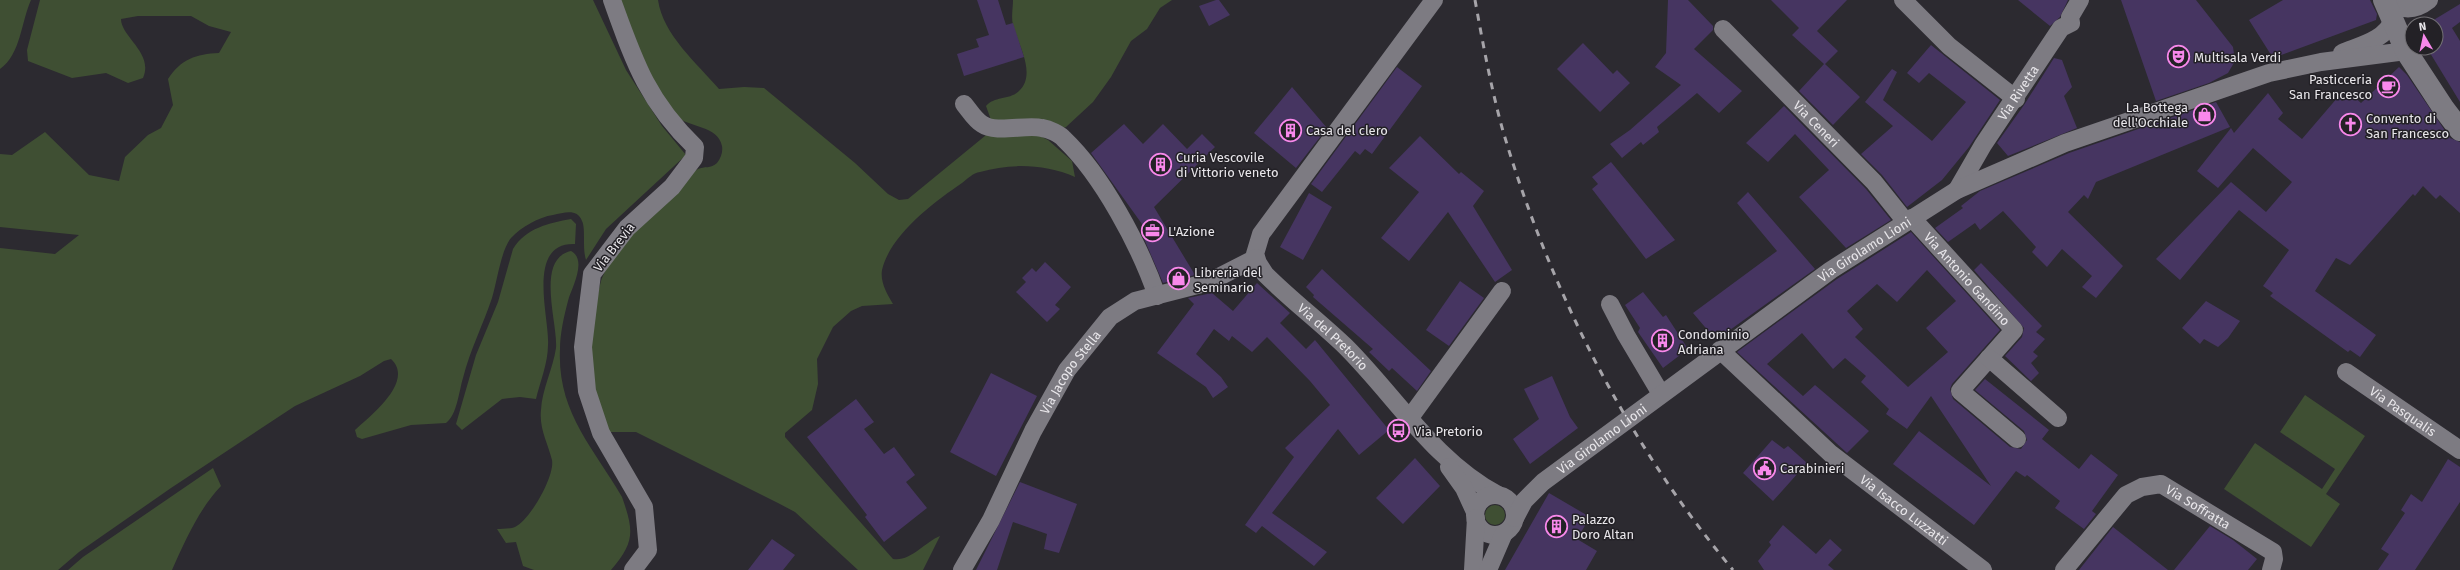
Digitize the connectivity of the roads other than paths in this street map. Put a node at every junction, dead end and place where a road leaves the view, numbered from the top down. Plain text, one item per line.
1 (612, 0) edge
2 (1434, 0) edge
3 (1903, 0) edge
4 (2080, 0) edge
5 (2429, 0) edge
6 (2388, 7) edge
7 (1723, 29) dead end
8 (2404, 46) edge
9 (2404, 51) edge
10 (2409, 56) edge
11 (2321, 62) junction
12 (2016, 98) junction
13 (964, 104) dead end
14 (2460, 130) edge
15 (1957, 190) junction
16 (1909, 220) junction
17 (1256, 258) junction
18 (1502, 291) dead end
19 (1157, 296) junction
20 (1610, 304) dead end
21 (1720, 350) junction
22 (1989, 358) junction
23 (2346, 372) dead end
24 (1661, 394) junction
25 (2058, 418) dead end
26 (1409, 419) junction
27 (2018, 439) dead end
28 (1436, 448) junction
29 (2460, 450) edge
30 (1498, 495) junction
31 (1475, 515) junction
32 (1515, 518) junction
33 (1504, 533) junction
34 (633, 570) edge
35 (962, 570) edge
36 (1473, 570) edge
37 (1488, 570) edge
38 (1983, 570) edge
39 (2064, 570) edge
40 (2271, 570) edge

1 - 34 street, Via Brevia
2 - 17 street
3 - 12 street
4 - 12 street, Via Rivetta
5 - 6 street
6 - 8 street
6 - 11 street
7 - 16 street, Via Ceneri
9 - 11 street
10 - 14 street
11 - 15 street, Via Girolamo Lioni
12 - 15 street, Via Rivetta
13 - 19 street
15 - 16 street, Via Girolamo Lioni
16 - 21 street, Via Girolamo Lioni
16 - 22 street, Via Antonio Gandino
17 - 19 street, Via Jacopo Stella
17 - 26 street, Via del Pretorio
18 - 26 street
19 - 35 street, Via Jacopo Stella
20 - 24 street
21 - 24 street, Via Girolamo Lioni
21 - 38 street, Via Isacco Luzzatti
22 - 25 street
22 - 27 street, Via Antonio Gandino
23 - 29 street, Via Pasqualis
24 - 32 street, Via Girolamo Lioni
26 - 28 street, Via del Pretorio
28 - 30 street, Via del Pretorio
28 - 31 street, Via del Pretorio
30 - 31 street
30 - 32 street
31 - 33 street
31 - 36 street
32 - 33 street
33 - 37 street
39 - 40 street, Via Soffratta

